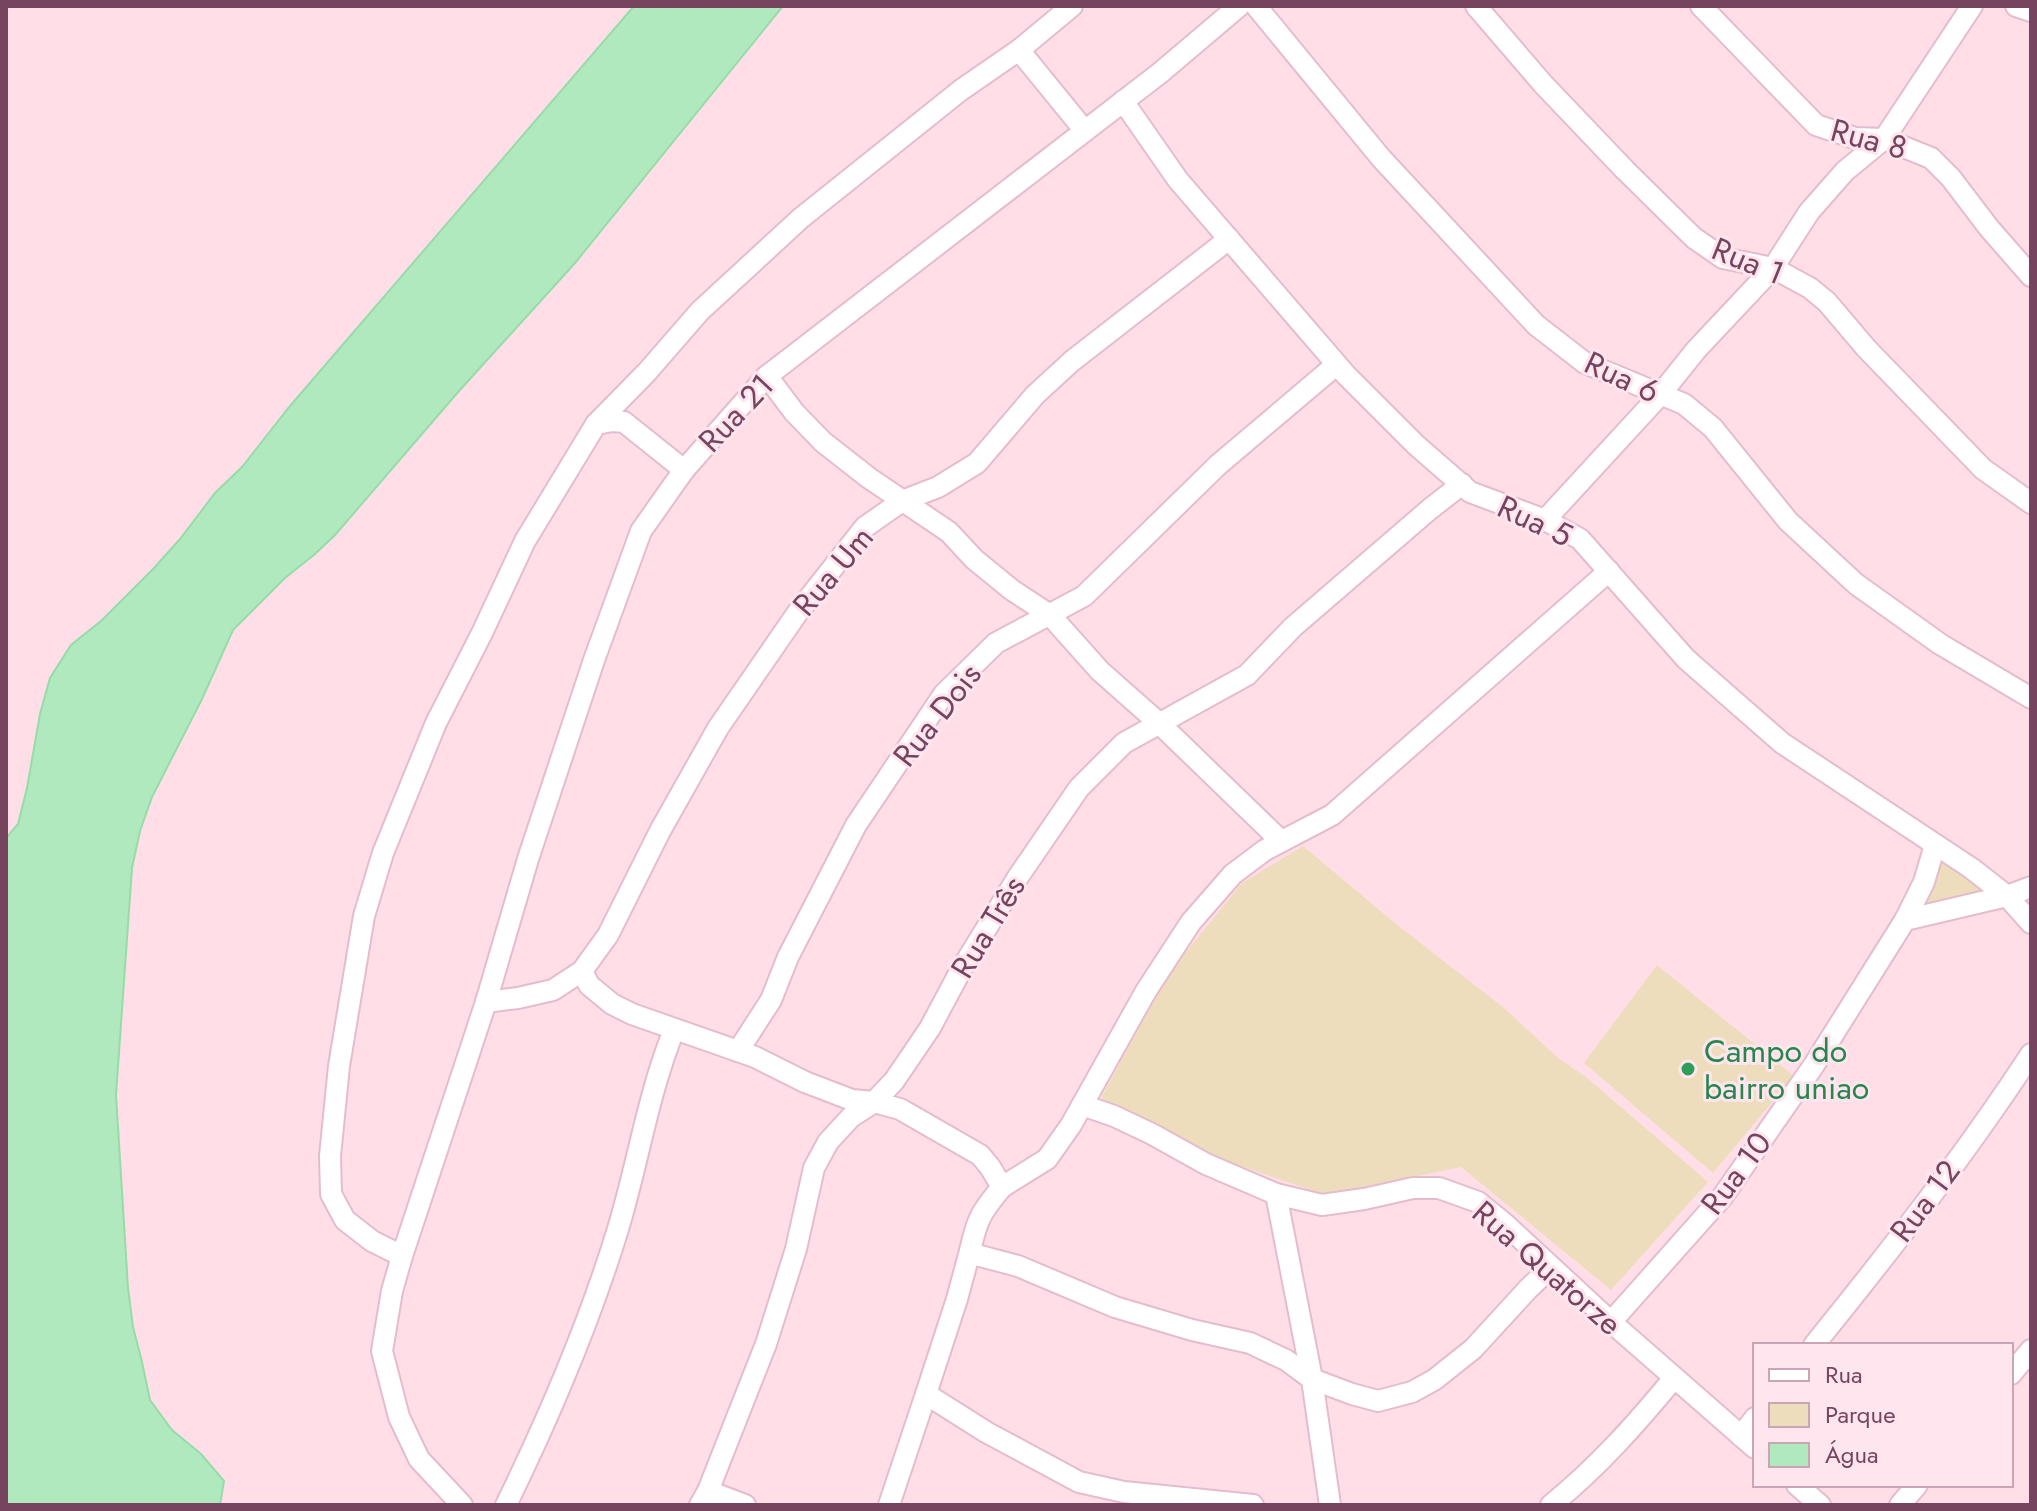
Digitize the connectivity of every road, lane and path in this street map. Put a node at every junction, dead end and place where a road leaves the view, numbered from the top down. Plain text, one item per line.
1 (1072, 6) edge
2 (1239, 6) edge
3 (1256, 6) edge
4 (1476, 6) edge
5 (1701, 6) edge
6 (1972, 6) edge
7 (2016, 6) edge
8 (2031, 11) edge
9 (1019, 50) junction
10 (1123, 101) junction
11 (1085, 131) junction
12 (1884, 139) junction
13 (1229, 239) junction
14 (1773, 268) junction
15 (2031, 276) edge
16 (1336, 365) junction
17 (767, 376) junction
18 (1660, 395) junction
19 (596, 424) junction
20 (684, 470) junction
21 (1462, 484) junction
22 (902, 501) junction
23 (2031, 503) edge
24 (1545, 520) junction
25 (1609, 571) junction
26 (1050, 615) junction
27 (2031, 698) edge
28 (1160, 724) junction
29 (1281, 841) junction
30 (1935, 845) junction
31 (2031, 887) edge
32 (2007, 896) junction
33 (1905, 920) junction
34 (2031, 923) edge
35 (582, 971) junction
36 (486, 1002) junction
37 (674, 1030) junction
38 (738, 1051) junction
39 (2031, 1054) edge
40 (874, 1102) junction
41 (1082, 1105) junction
42 (1002, 1187) junction
43 (1276, 1194) junction
44 (970, 1251) junction
45 (402, 1256) junction
46 (1551, 1267) junction
47 (1611, 1322) junction
48 (1816, 1343) edge
49 (2031, 1350) edge
50 (2013, 1372) edge
51 (1674, 1378) junction
52 (1312, 1379) junction
53 (926, 1394) junction
54 (1748, 1442) edge
55 (1799, 1487) edge
56 (1915, 1487) edge
57 (704, 1498) edge
58 (462, 1505) edge
59 (506, 1505) edge
60 (745, 1505) edge
61 (889, 1505) edge
62 (1253, 1505) edge
63 (1330, 1505) edge
64 (1551, 1505) edge
65 (1788, 1505) edge
66 (1820, 1505) edge
67 (1900, 1505) edge

1 - 9 street
2 - 10 street, Rua 21
3 - 18 street, Rua 6
4 - 14 street, Rua 1
5 - 12 street, Rua 8
6 - 12 street
7 - 8 street
9 - 11 street
9 - 19 street
10 - 11 street, Rua 21
10 - 13 street, Rua 5
11 - 17 street, Rua 21
12 - 14 street
12 - 15 street, Rua 8
13 - 16 street, Rua 5
13 - 22 street, Rua Um
14 - 18 street
14 - 23 street, Rua 1
16 - 21 street, Rua 5
16 - 26 street, Rua Dois
17 - 20 street, Rua 21
17 - 22 street
18 - 24 street
18 - 27 street, Rua 6
19 - 20 street
19 - 45 street
20 - 36 street, Rua 21
21 - 24 street, Rua 5
21 - 28 street, Rua Três
22 - 26 street
22 - 35 street, Rua Um
24 - 25 street, Rua 5
25 - 29 street
25 - 30 street, Rua 5
26 - 28 street
26 - 38 street, Rua Dois
28 - 29 street
28 - 40 street, Rua Três
29 - 41 street
30 - 32 street, Rua 5
30 - 33 street, Rua 10
31 - 32 street
32 - 33 street
32 - 34 street, Rua 5
33 - 47 street, Rua 10
35 - 36 street
35 - 37 street
36 - 45 street, Rua 21
37 - 38 street
37 - 59 street
38 - 40 street
39 - 48 street, Rua 12
40 - 42 street
40 - 57 street, Rua Três
41 - 42 street
41 - 43 street, Rua Quatorze
42 - 44 street
43 - 46 street, Rua Quatorze
43 - 52 street
44 - 52 street
44 - 53 street
45 - 58 street, Rua 21
46 - 47 street, Rua Quatorze
46 - 52 street
47 - 51 street, Rua Quatorze
49 - 50 street
51 - 54 street, Rua Quatorze
51 - 64 street
52 - 63 street
53 - 61 street
53 - 62 street
55 - 65 street
55 - 66 street
56 - 67 street
57 - 60 street

